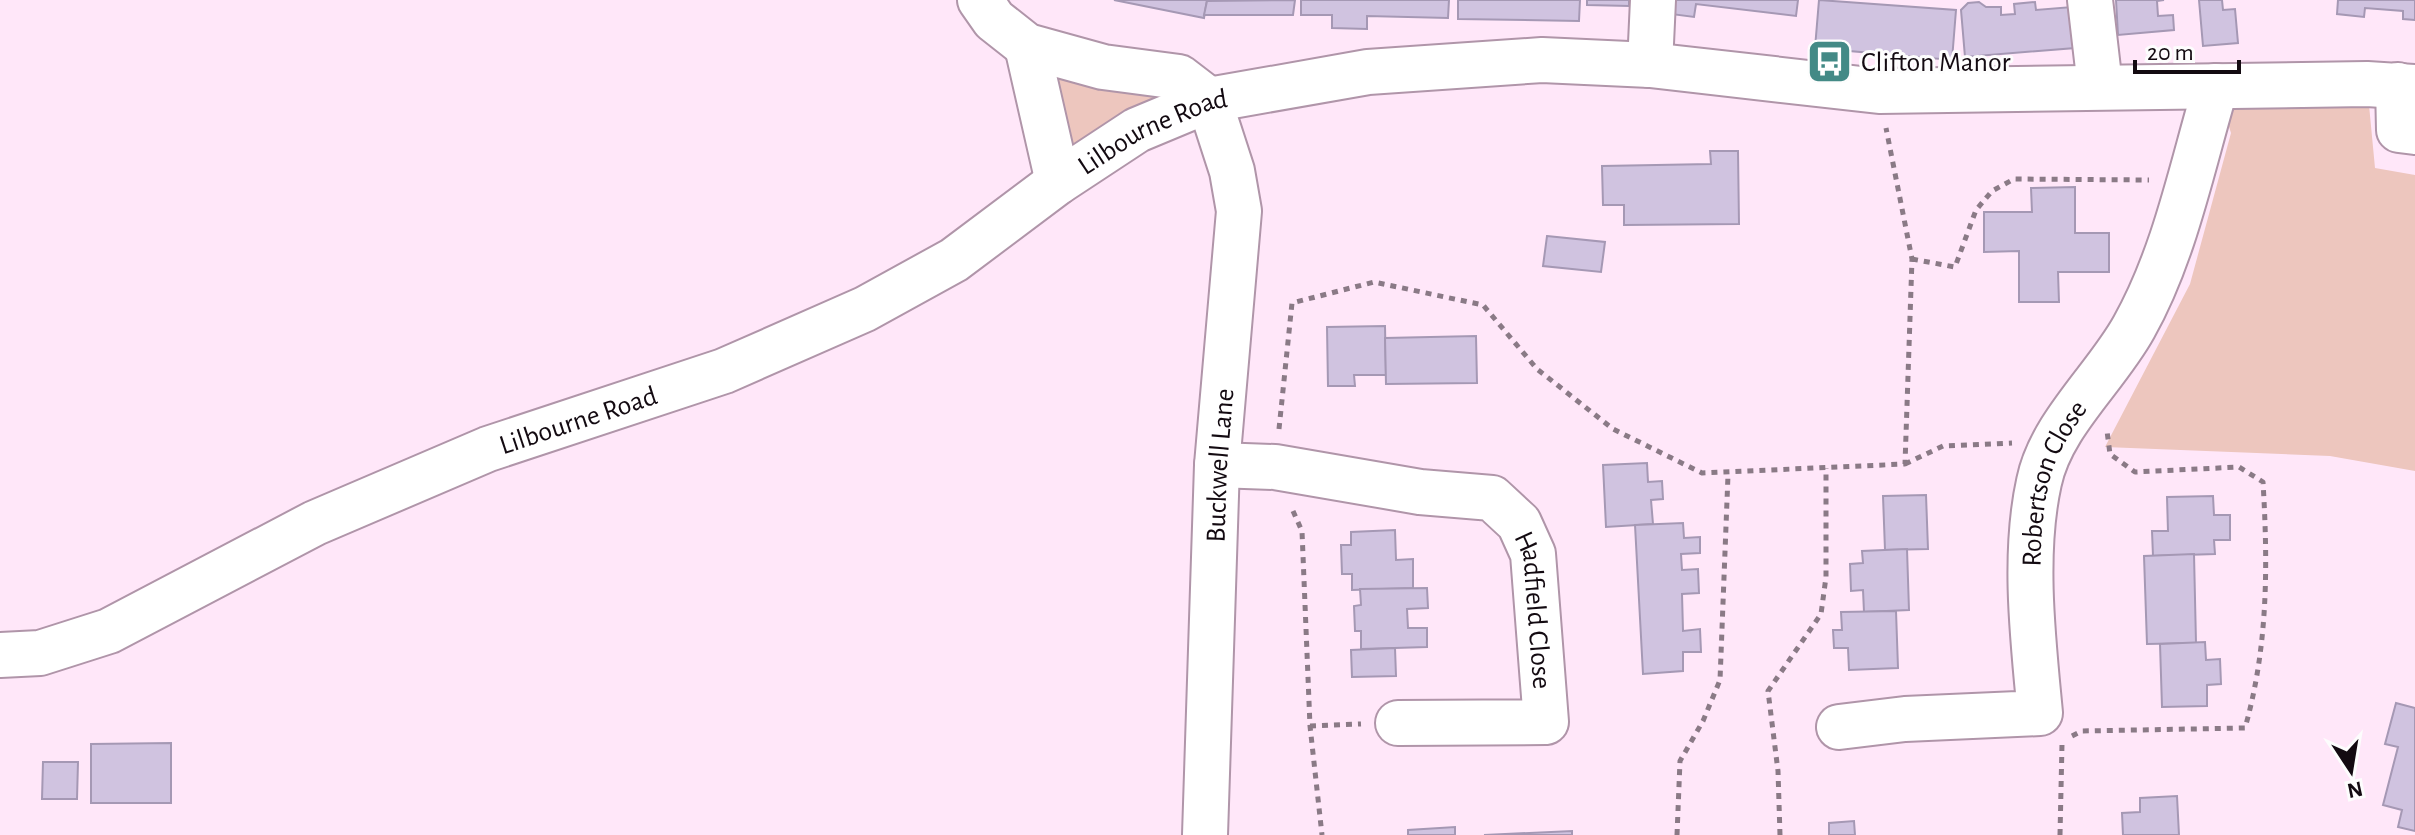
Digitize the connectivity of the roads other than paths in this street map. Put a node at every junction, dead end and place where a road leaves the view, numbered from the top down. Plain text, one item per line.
1 (980, 0) edge
2 (1653, 0) edge
3 (2090, 0) edge
4 (1027, 46) junction
5 (1650, 65) junction
6 (2100, 86) junction
7 (2216, 86) junction
8 (2407, 86) edge
9 (1209, 100) junction
10 (2415, 132) edge
11 (1058, 182) junction
12 (1217, 465) junction
13 (0, 655) edge
14 (1398, 723) road end
15 (1839, 727) dead end
16 (1205, 835) edge

1 - 4 street
2 - 5 street
3 - 6 street
4 - 9 street
4 - 11 street
5 - 6 street, Lilbourne Road
5 - 9 street, Lilbourne Road
6 - 7 street, Lilbourne Road
7 - 8 street, Lilbourne Road
7 - 15 street, Robertson Close
8 - 10 street
9 - 11 street, Lilbourne Road
9 - 12 street, Buckwell Lane
11 - 13 street, Lilbourne Road
12 - 14 street, Hadfield Close
12 - 16 street, Buckwell Lane

